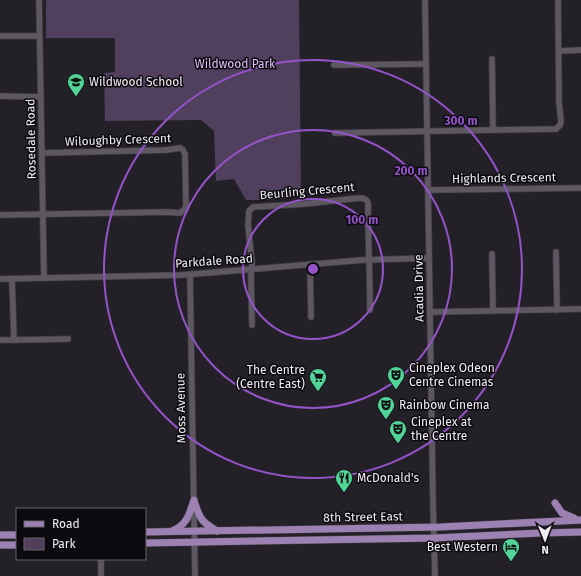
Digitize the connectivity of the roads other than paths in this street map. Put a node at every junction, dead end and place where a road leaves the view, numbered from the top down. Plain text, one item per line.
1 (39, 0) edge
2 (425, 0) edge
3 (558, 0) edge
4 (0, 36) edge
5 (39, 36) junction
6 (581, 50) edge
7 (559, 51) junction
8 (492, 59) dead end
9 (426, 64) junction
10 (334, 65) dead end
11 (0, 96) edge
12 (40, 97) junction
13 (493, 130) junction
14 (427, 131) junction
15 (335, 133) dead end
16 (42, 153) junction
17 (581, 188) edge
18 (428, 190) junction
19 (43, 214) junction
20 (0, 215) edge
21 (556, 252) dead end
22 (492, 254) dead end
23 (429, 258) junction
24 (369, 260) junction
25 (310, 264) junction
26 (251, 269) junction
27 (190, 275) junction
28 (44, 278) junction
29 (0, 279) edge
30 (12, 279) junction
31 (581, 309) edge
32 (370, 310) dead end
33 (493, 310) junction
34 (557, 310) junction
35 (430, 312) junction
36 (311, 317) dead end
37 (252, 325) dead end
38 (68, 339) dead end
39 (0, 340) edge
40 (14, 340) junction
41 (194, 500) junction
42 (555, 503) dead end
43 (579, 520) edge
44 (434, 527) junction
45 (194, 531) junction
46 (217, 531) junction
47 (146, 532) edge
48 (169, 532) junction
49 (581, 532) edge
50 (0, 535) edge
51 (16, 535) edge
52 (434, 538) junction
53 (194, 542) junction
54 (146, 543) edge
55 (16, 545) edge
56 (0, 546) edge
57 (101, 560) edge
58 (101, 576) edge
59 (194, 576) edge
60 (435, 576) edge

1 - 5 street, Rosedale Road
2 - 9 street, Acadia Drive
3 - 7 street
4 - 5 street
5 - 12 street, Rosedale Road
6 - 7 street
7 - 13 street
8 - 13 street
9 - 10 street
9 - 14 street, Acadia Drive
11 - 12 street
12 - 16 street, Rosedale Road
13 - 14 street
14 - 15 street
14 - 18 street, Acadia Drive
16 - 19 street, Rosedale Road
16 - 19 street, Wiloughby Crescent
17 - 18 street, Highlands Crescent
18 - 23 street, Acadia Drive
19 - 20 street
19 - 28 street, Rosedale Road
21 - 34 street
22 - 33 street
23 - 24 street, Parkdale Road
23 - 35 street, Acadia Drive
24 - 25 street, Parkdale Road
24 - 26 street, Beurling Crescent
24 - 32 street
25 - 26 street, Parkdale Road
25 - 36 street
26 - 27 street, Parkdale Road
26 - 37 street
27 - 28 street, Parkdale Road
27 - 41 street, Moss Avenue
28 - 30 street, Parkdale Road
29 - 30 street, Parkdale Road
30 - 40 street
31 - 34 street
33 - 34 street
33 - 35 street
35 - 44 street, Acadia Drive
38 - 40 street
39 - 40 street
41 - 45 street, Moss Avenue
41 - 46 main road
41 - 48 main road
42 - 43 main road
43 - 44 main road, 8th Street East
44 - 46 main road, 8th Street East
44 - 52 street, Acadia Drive
45 - 46 main road, 8th Street East
45 - 48 main road, 8th Street East
45 - 53 street, Moss Avenue
47 - 48 main road, 8th Street East
49 - 52 main road, 8th Street East
50 - 51 main road
52 - 53 main road, 8th Street East
52 - 60 street, Acadia Drive
53 - 54 main road, 8th Street East
53 - 59 street, Moss Avenue
55 - 56 main road
57 - 58 street

